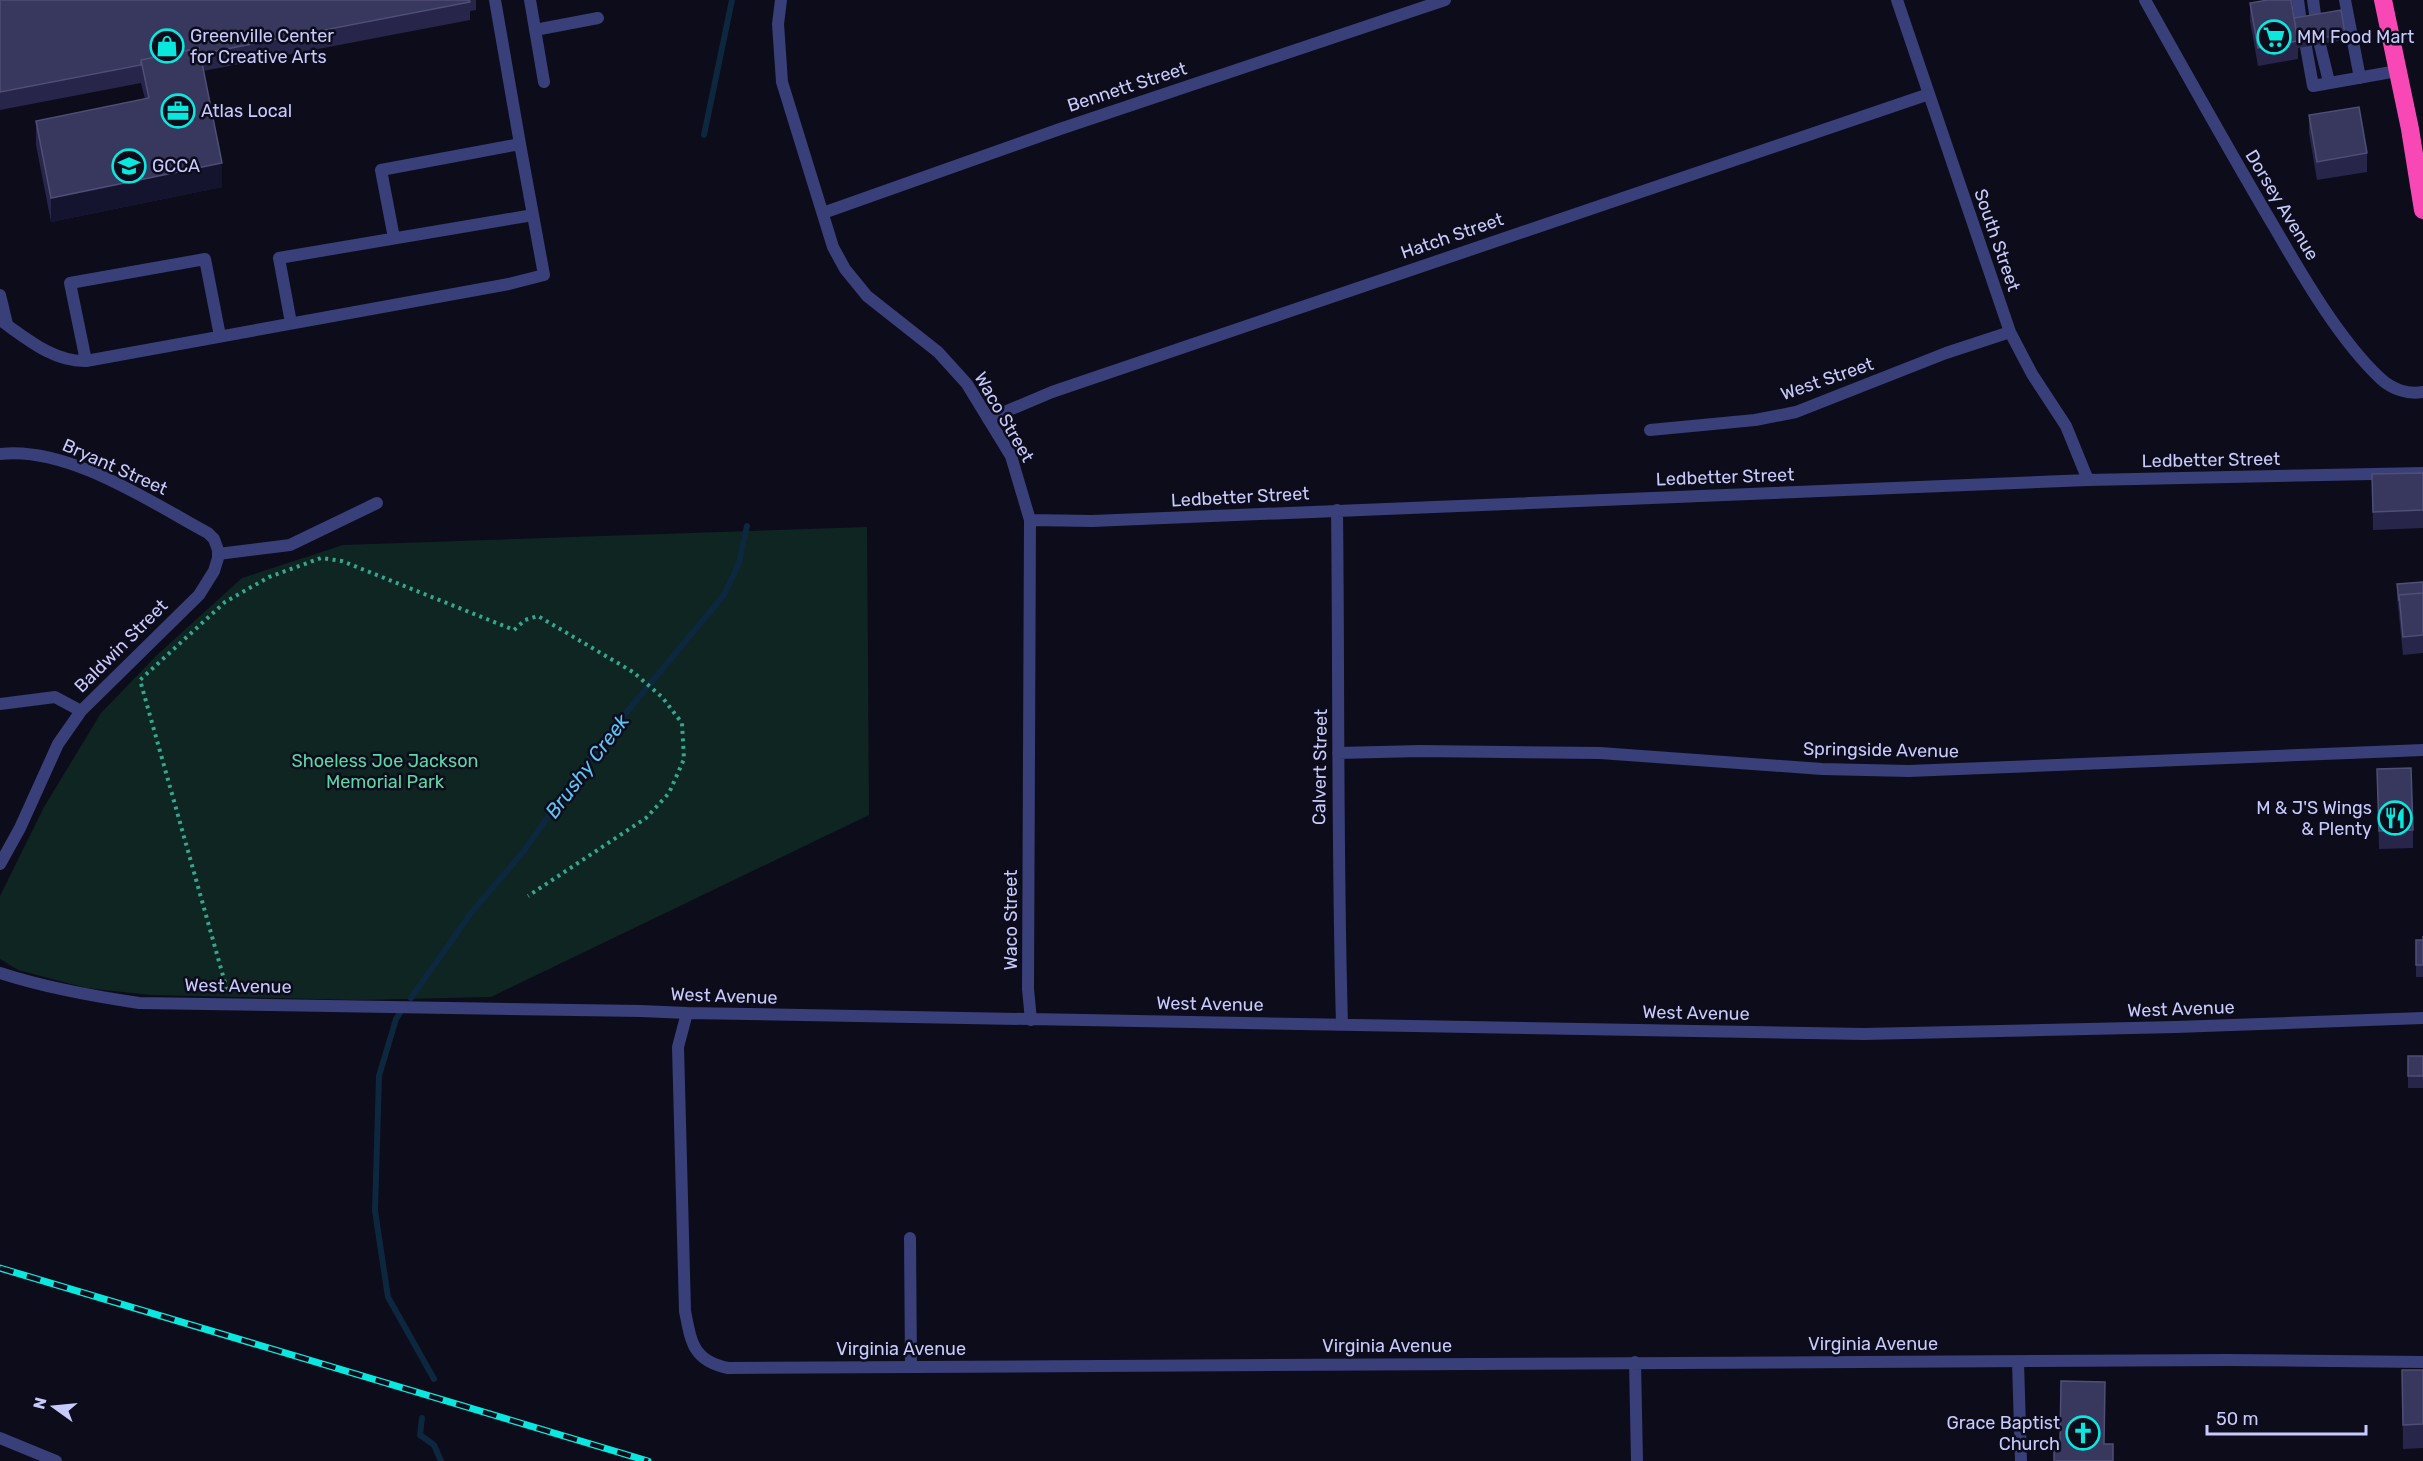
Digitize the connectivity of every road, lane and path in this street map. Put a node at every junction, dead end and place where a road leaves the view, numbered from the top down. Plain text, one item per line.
1 (495, 0) edge
2 (530, 0) edge
3 (781, 0) edge
4 (1445, 0) edge
5 (1897, 0) edge
6 (2145, 0) edge
7 (2298, 0) edge
8 (2313, 0) edge
9 (2345, 0) edge
10 (2383, 0) edge
11 (598, 18) dead end
12 (2316, 21) edge
13 (2301, 23) edge
14 (535, 30) junction
15 (2320, 45) edge
16 (2306, 47) edge
17 (2397, 71) junction
18 (2360, 78) junction
19 (544, 82) dead end
20 (2329, 82) junction
21 (1929, 94) junction
22 (2416, 131) edge
23 (520, 144) junction
24 (2423, 210) edge
25 (822, 213) junction
26 (533, 215) junction
27 (394, 238) junction
28 (0, 295) edge
29 (3, 322) edge
30 (291, 323) junction
31 (2010, 332) junction
32 (220, 336) junction
33 (86, 361) junction
34 (2423, 392) edge
35 (988, 419) junction
36 (1650, 430) dead end
37 (0, 454) edge
38 (2423, 473) edge
39 (2088, 480) junction
40 (377, 502) dead end
41 (1337, 510) junction
42 (1030, 520) junction
43 (218, 554) junction
44 (0, 704) edge
45 (81, 711) junction
46 (2423, 750) edge
47 (1338, 753) junction
48 (0, 864) edge
49 (528, 896) dead end
50 (0, 973) edge
51 (229, 996) dead end
52 (687, 1013) junction
53 (2423, 1018) edge
54 (1031, 1020) junction
55 (1342, 1024) junction
56 (910, 1238) dead end
57 (1635, 1362) junction
58 (2018, 1362) junction
59 (2423, 1362) edge
60 (911, 1367) junction
61 (0, 1438) edge
62 (56, 1461) edge
63 (1637, 1461) edge
64 (2021, 1461) edge

1 - 23 street
2 - 14 street
3 - 25 street, Waco Street
4 - 25 street, Bennett Street
5 - 21 street, South Street
6 - 34 street, Dorsey Avenue
7 - 13 street
8 - 12 street
9 - 18 street
10 - 17 highway
11 - 14 street
14 - 19 street
15 - 20 street
16 - 20 street
17 - 18 street
17 - 22 highway
18 - 20 street
21 - 31 street, South Street
21 - 35 street, Hatch Street
22 - 24 highway
23 - 26 street
23 - 27 street
25 - 35 street, Waco Street
26 - 27 street
26 - 30 street
27 - 30 street
28 - 29 street
29 - 33 street
30 - 32 street
31 - 36 street, West Street
31 - 39 street, South Street
32 - 33 street
32 - 33 street
35 - 42 street, Waco Street
37 - 43 street, Bryant Street
38 - 39 street, Ledbetter Street
39 - 41 street, Ledbetter Street
40 - 43 street
41 - 42 street, Ledbetter Street
41 - 47 street, Calvert Street
42 - 54 street, Waco Street
43 - 45 street, Baldwin Street
44 - 45 street, Baldwin Street
45 - 48 street
46 - 47 street, Springside Avenue
47 - 55 street, Calvert Street
49 - 51 path
50 - 52 street, West Avenue
52 - 54 street, West Avenue
52 - 60 street, Virginia Avenue
53 - 55 street, West Avenue
54 - 55 street, West Avenue
56 - 60 street
57 - 58 street, Virginia Avenue
57 - 60 street, Virginia Avenue
57 - 63 street
58 - 59 street, Virginia Avenue
58 - 64 street
61 - 62 street

